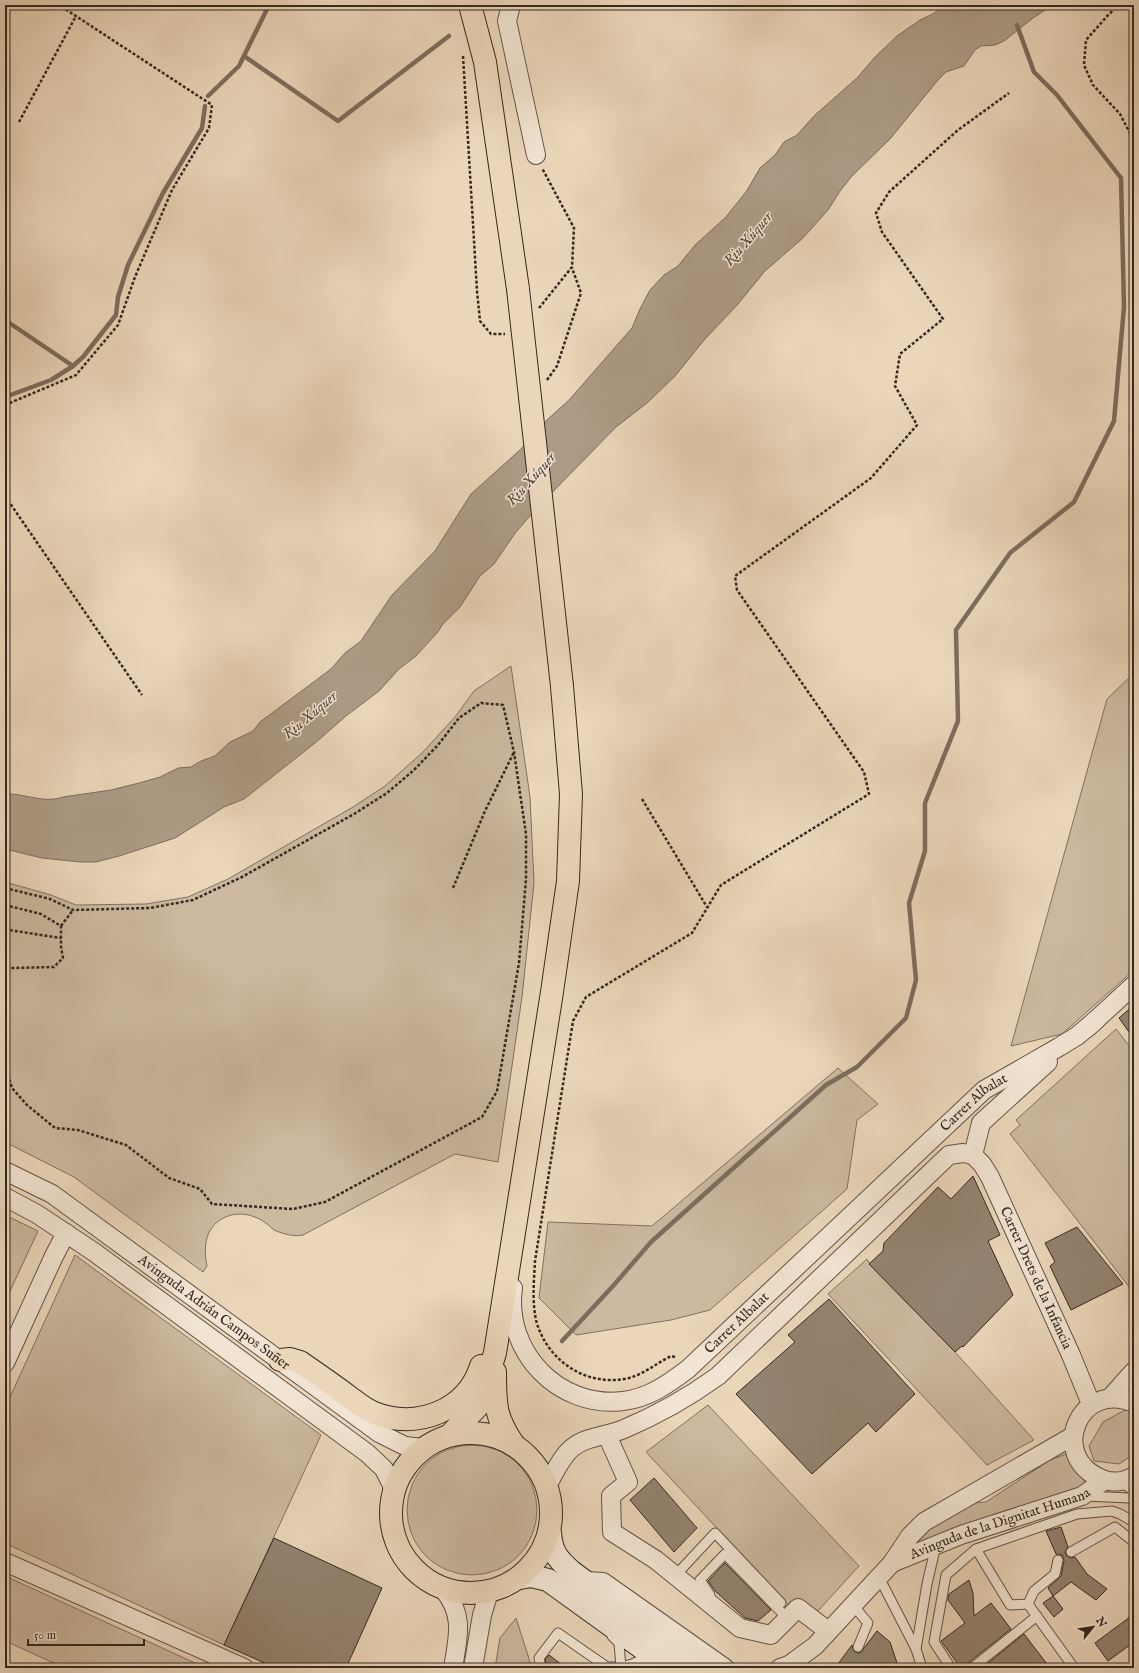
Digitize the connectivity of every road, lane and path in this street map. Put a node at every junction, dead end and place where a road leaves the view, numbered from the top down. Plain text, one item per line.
1 (59, 5) edge
2 (470, 5) edge
3 (511, 5) edge
4 (1120, 5) edge
5 (76, 16) junction
6 (463, 51) dead end
7 (1009, 93) dead end
8 (19, 122) dead end
9 (1134, 141) edge
10 (536, 155) joint
11 (572, 267) junction
12 (539, 308) dead end
13 (509, 334) dead end
14 (545, 383) dead end
15 (5, 405) edge
16 (5, 496) edge
17 (142, 695) dead end
18 (514, 752) junction
19 (642, 799) dead end
20 (5, 888) edge
21 (453, 888) dead end
22 (5, 905) edge
23 (707, 907) junction
24 (73, 910) junction
25 (61, 926) junction
26 (5, 931) edge
27 (61, 938) junction
28 (5, 969) edge
29 (1134, 985) edge
30 (1096, 1020) junction
31 (5, 1065) edge
32 (529, 1140) junction
33 (973, 1155) junction
34 (5, 1171) edge
35 (5, 1198) edge
36 (516, 1223) junction
37 (66, 1233) junction
38 (495, 1353) junction
39 (280, 1360) junction
40 (5, 1363) edge
41 (688, 1369) junction
42 (1134, 1371) edge
43 (1110, 1398) junction
44 (1134, 1403) edge
45 (1092, 1404) junction
46 (450, 1435) junction
47 (607, 1435) junction
48 (1073, 1436) junction
49 (514, 1445) junction
50 (424, 1448) junction
51 (1123, 1482) edge
52 (547, 1486) junction
53 (394, 1489) junction
54 (1082, 1496) junction
55 (1134, 1501) edge
56 (1134, 1522) edge
57 (550, 1532) junction
58 (1134, 1542) edge
59 (936, 1545) junction
60 (976, 1549) junction
61 (1071, 1552) dead end
62 (1058, 1560) dead end
63 (5, 1562) edge
64 (892, 1563) junction
65 (675, 1576) junction
66 (879, 1577) junction
67 (520, 1578) junction
68 (582, 1580) junction
69 (443, 1589) junction
70 (489, 1592) junction
71 (1028, 1604) junction
72 (853, 1605) junction
73 (790, 1616) junction
74 (1037, 1616) junction
75 (726, 1617) junction
76 (603, 1619) junction
77 (828, 1632) junction
78 (815, 1646) junction
79 (858, 1647) dead end
80 (916, 1649) junction
81 (663, 1662) edge
82 (621, 1667) edge
83 (244, 1668) edge
84 (453, 1668) edge
85 (473, 1668) edge
86 (541, 1668) edge
87 (702, 1668) edge
88 (725, 1668) edge
89 (780, 1668) edge
90 (803, 1668) edge
91 (922, 1668) edge
92 (951, 1668) edge
93 (972, 1668) edge
94 (1074, 1668) edge

1 - 5 path
2 - 32 main road, bridge
3 - 10 street
4 - 9 path
5 - 8 path
5 - 15 path
6 - 13 path
7 - 23 path
10 - 11 path
11 - 12 path
11 - 14 path
16 - 17 path
18 - 21 path
18 - 24 path
18 - 31 path
19 - 23 path
20 - 24 path
22 - 25 path
23 - 41 path
24 - 25 path
25 - 27 path
26 - 27 path
27 - 28 path
29 - 30 street, Carrer Albalat
30 - 33 street, Carrer Albalat
30 - 41 street, Carrer Albalat
32 - 36 main road
32 - 41 street, Carrer Albalat
33 - 45 street, Carrer Drets de la Infancia
33 - 47 street, Carrer Albalat
34 - 39 street, Avinguda Adrián Campos Suñer
35 - 37 street, Avinguda Adrián Campos Suñer
36 - 38 main road
36 - 39 main road
37 - 40 street
37 - 53 street, Avinguda Adrián Campos Suñer
38 - 46 main road
38 - 49 main road
39 - 50 street, Avinguda Adrián Campos Suñer
42 - 43 street
43 - 44 street
43 - 45 street
45 - 48 street
46 - 49 main road
46 - 50 main road
47 - 52 street, Carrer Albalat
47 - 65 street
48 - 51 street
48 - 64 street, Avinguda de la Dignitat Humana
49 - 52 main road
50 - 53 main road
51 - 54 street, Avinguda de la Dignitat Humana
52 - 57 main road
53 - 69 main road
54 - 55 lane
54 - 59 street, Avinguda de la Dignitat Humana
56 - 60 lane
57 - 67 main road
57 - 68 main road
58 - 61 lane
59 - 64 street, Avinguda de la Dignitat Humana
59 - 80 lane
60 - 71 lane
60 - 92 lane
62 - 71 lane
63 - 83 street
64 - 66 street, Avinguda de la Dignitat Humana
65 - 73 lane
65 - 75 street
66 - 72 street, Avinguda de la Dignitat Humana
66 - 80 lane
67 - 70 main road
67 - 76 main road
68 - 87 main road
68 - 88 street
69 - 70 main road
69 - 84 street
70 - 85 street
71 - 74 lane
72 - 77 street, Avinguda de la Dignitat Humana
72 - 79 lane
73 - 75 street
73 - 75 lane
73 - 77 street
74 - 93 lane
74 - 94 lane
76 - 81 main road
76 - 82 lane
77 - 78 street, Avinguda de la Dignitat Humana
78 - 89 street
78 - 90 street
80 - 91 lane
81 - 82 lane
82 - 86 lane

